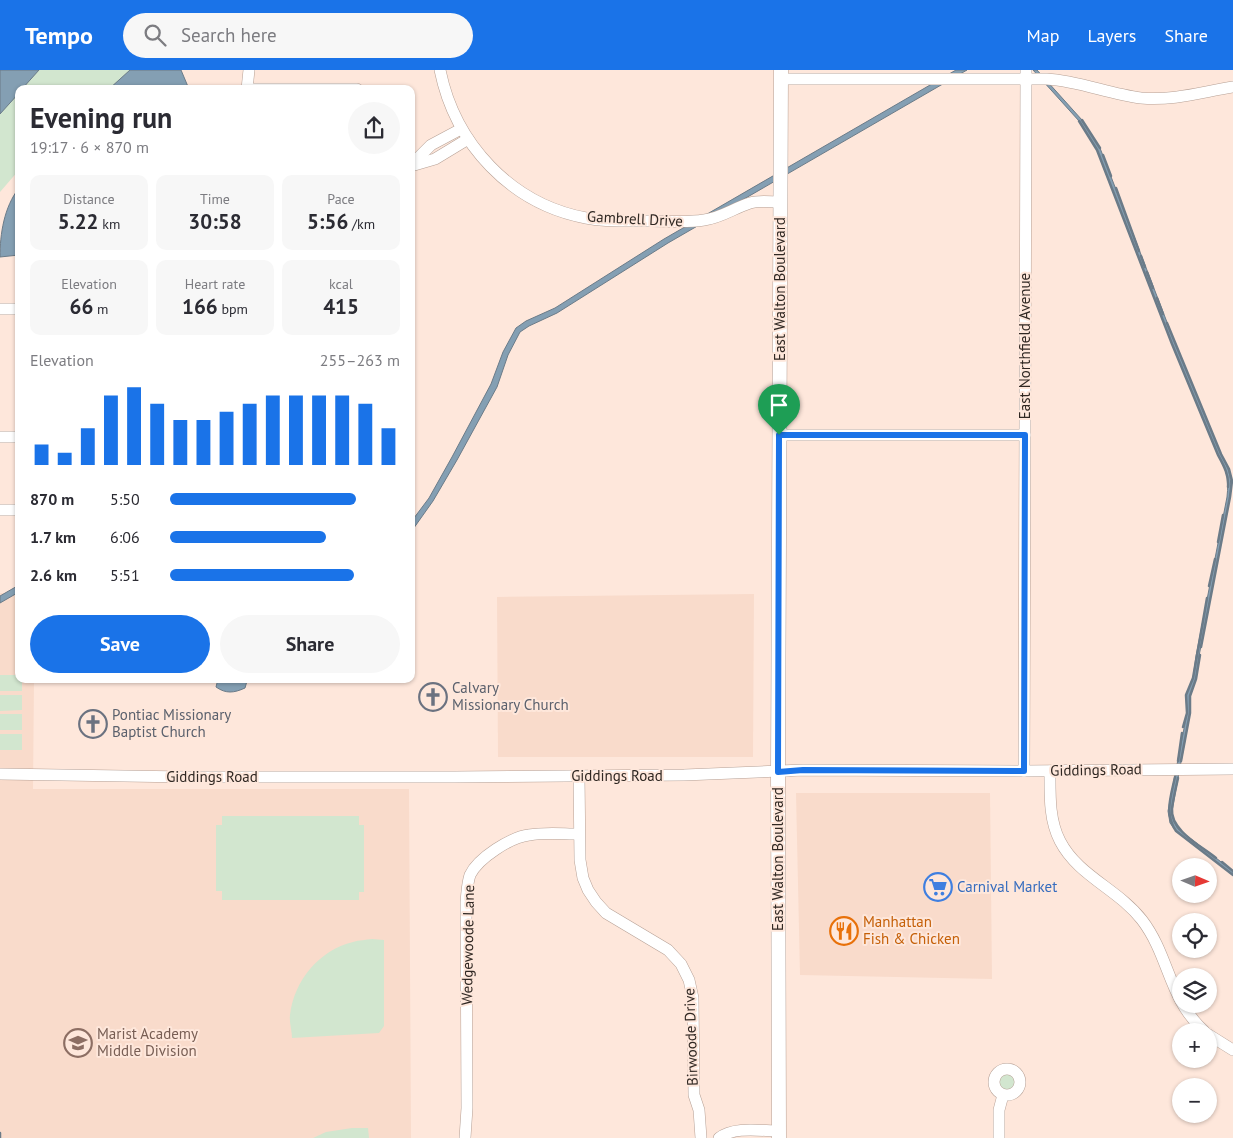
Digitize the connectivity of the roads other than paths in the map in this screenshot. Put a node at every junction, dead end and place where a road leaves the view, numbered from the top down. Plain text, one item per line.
1 (249, 70) edge
2 (440, 70) edge
3 (780, 74) edge
4 (1026, 74) edge
5 (247, 85) edge
6 (1233, 87) edge
7 (461, 128) junction
8 (468, 139) junction
9 (415, 161) edge
10 (415, 164) edge
11 (780, 202) junction
12 (0, 309) edge
13 (15, 309) edge
14 (779, 435) junction
15 (1025, 435) junction
16 (0, 437) edge
17 (15, 438) edge
18 (0, 510) edge
19 (15, 510) edge
20 (1233, 769) edge
21 (1024, 771) junction
22 (1050, 771) junction
23 (778, 772) junction
24 (0, 774) edge
25 (579, 776) junction
26 (580, 834) junction
27 (1195, 1023) edge
28 (1217, 1040) edge
29 (1233, 1050) edge
30 (1003, 1095) dead end
31 (780, 1135) edge
32 (465, 1138) edge
33 (701, 1138) edge
34 (719, 1138) edge
35 (999, 1138) edge

1 - 5 street
2 - 7 street, Gambrell Drive
3 - 4 street
3 - 11 main road, East Walton Boulevard
4 - 6 street
4 - 15 street, East Northfield Avenue
7 - 8 street, Gambrell Drive
7 - 9 street
8 - 10 street
8 - 11 street, Gambrell Drive
11 - 14 main road, East Walton Boulevard
12 - 13 street
14 - 15 street
14 - 23 main road, East Walton Boulevard
15 - 21 street, East Northfield Avenue
16 - 17 street
18 - 19 street
20 - 22 street, Giddings Road
21 - 22 street, Giddings Road
21 - 23 street, Giddings Road
22 - 27 street
23 - 25 street, Giddings Road
23 - 31 main road, East Walton Boulevard
24 - 25 street, Giddings Road
25 - 26 street, Birwoode Drive
26 - 32 street, Wedgewoode Lane
26 - 33 street, Birwoode Drive
28 - 29 street
30 - 35 street
31 - 34 street

